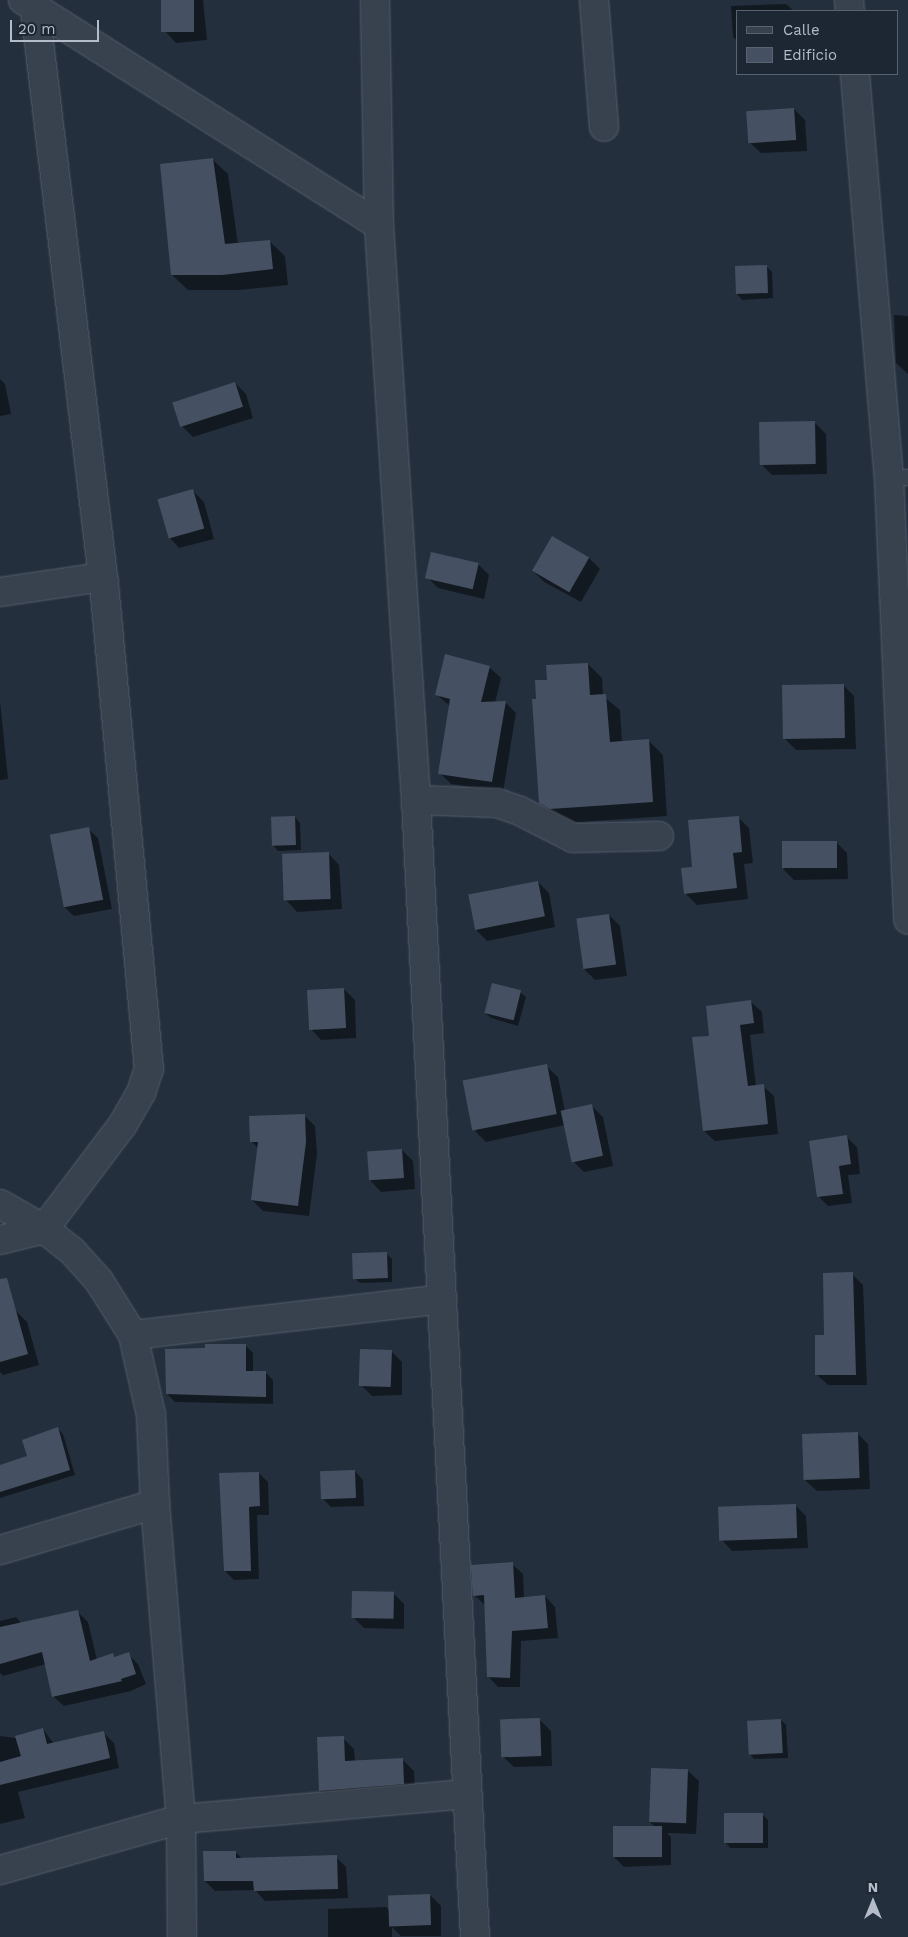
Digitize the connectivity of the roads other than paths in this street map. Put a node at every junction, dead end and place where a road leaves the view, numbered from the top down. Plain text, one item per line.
1 (375, 0) edge
2 (594, 0) edge
3 (31, 2) edge
4 (855, 75) edge
5 (604, 127) dead end
6 (379, 226) junction
7 (899, 478) edge
8 (103, 577) junction
9 (0, 592) edge
10 (416, 800) junction
11 (659, 836) dead end
12 (908, 920) edge
13 (0, 1204) edge
14 (44, 1229) junction
15 (0, 1240) edge
16 (442, 1299) junction
17 (133, 1335) junction
18 (155, 1504) junction
19 (0, 1550) edge
20 (467, 1794) junction
21 (181, 1819) junction
22 (0, 1870) edge
23 (182, 1937) edge
24 (475, 1937) edge

1 - 6 street
2 - 5 street
3 - 6 street
3 - 8 street
4 - 7 street
6 - 10 street
7 - 12 street
8 - 9 street
8 - 14 street
10 - 11 street
10 - 16 street
13 - 14 street
14 - 15 street
14 - 17 street
16 - 17 street
16 - 20 street
17 - 18 street
18 - 19 street
18 - 21 street
20 - 21 street
20 - 24 street
21 - 22 street
21 - 23 street

